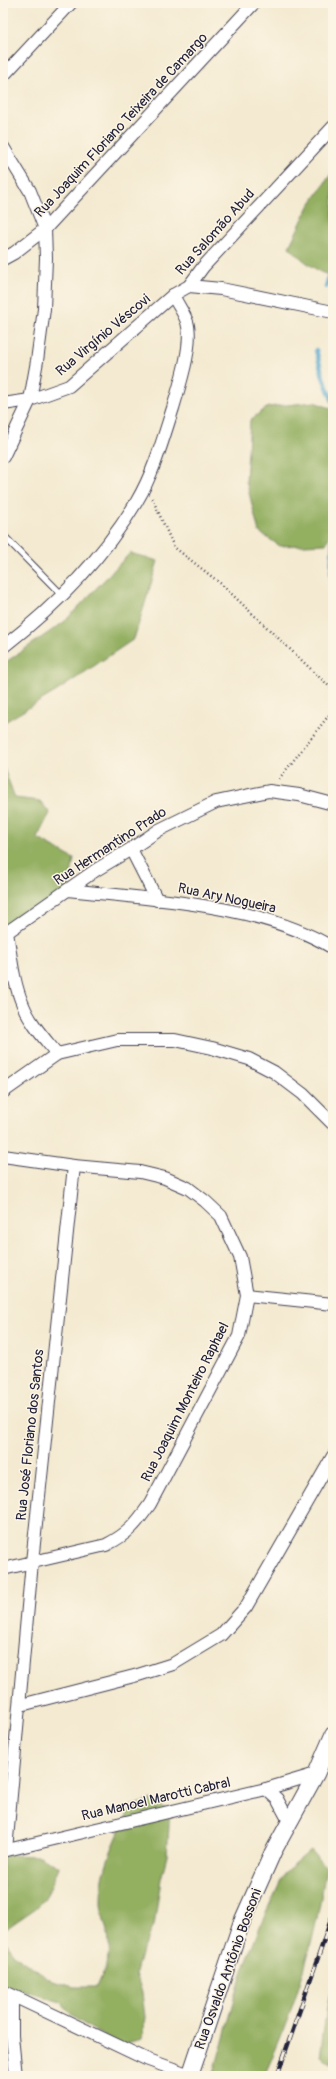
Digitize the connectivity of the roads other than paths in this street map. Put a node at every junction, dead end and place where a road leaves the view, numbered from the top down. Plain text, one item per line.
1 (71, 3) edge
2 (254, 3) edge
3 (18, 60) junction
4 (3, 62) edge
5 (3, 76) edge
6 (333, 127) edge
7 (3, 147) edge
8 (45, 229) junction
9 (3, 259) edge
10 (189, 286) junction
11 (173, 295) junction
12 (333, 312) edge
13 (30, 400) junction
14 (3, 404) edge
15 (3, 457) edge
16 (3, 535) edge
17 (62, 595) junction
18 (3, 646) edge
19 (333, 804) edge
20 (131, 849) junction
21 (68, 890) junction
22 (157, 900) junction
23 (5, 933) edge
24 (333, 948) edge
25 (57, 1054) junction
26 (3, 1092) edge
27 (333, 1124) edge
28 (3, 1156) edge
29 (74, 1166) junction
30 (248, 1295) junction
31 (333, 1304) edge
32 (333, 1456) edge
33 (32, 1562) junction
34 (3, 1569) edge
35 (21, 1705) junction
36 (333, 1735) edge
37 (316, 1774) junction
38 (266, 1789) junction
39 (290, 1823) junction
40 (5, 1850) edge
41 (8, 1994) edge
42 (16, 2076) edge
43 (190, 2076) edge

1 - 3 street
2 - 8 street, Rua Joaquim Floriano Teixeira de Camargo
3 - 4 street
3 - 5 street
6 - 10 street, Rua Salomão Abud
7 - 8 street
8 - 9 street, Rua Joaquim Floriano Teixeira de Camargo
8 - 13 street
10 - 11 street, Rua Salomão Abud
10 - 12 street
11 - 13 street, Rua Virgínio Véscovi
11 - 17 street, Rua Salomão Abud
13 - 14 street, Rua Virgínio Véscovi
13 - 15 street
16 - 17 lane
17 - 18 street, Rua Salomão Abud
19 - 20 street, Rua Hermantino Prado
20 - 21 street, Rua Hermantino Prado
20 - 22 street, Rua Ary Nogueira
21 - 22 street, Rua Ary Nogueira
21 - 23 street, Rua Hermantino Prado
22 - 24 street, Rua Ary Nogueira
23 - 25 street
25 - 26 street
25 - 27 street
28 - 29 street, Rua Joaquim Monteiro Raphael
29 - 30 street, Rua Joaquim Monteiro Raphael
29 - 33 street, Rua José Floriano dos Santos
30 - 31 street
30 - 33 street, Rua Joaquim Monteiro Raphael
32 - 35 street
33 - 34 street, Rua Joaquim Monteiro Raphael
33 - 35 street, Rua José Floriano dos Santos
35 - 40 street, Rua José Floriano dos Santos
36 - 37 street, Rua Osvaldo Antônio Bossoni
37 - 38 street, Rua Manoel Marotti Cabral
37 - 39 street, Rua Osvaldo Antônio Bossoni
38 - 39 street
38 - 40 street, Rua Manoel Marotti Cabral
39 - 43 street, Rua Osvaldo Antônio Bossoni
41 - 42 street
41 - 43 street

